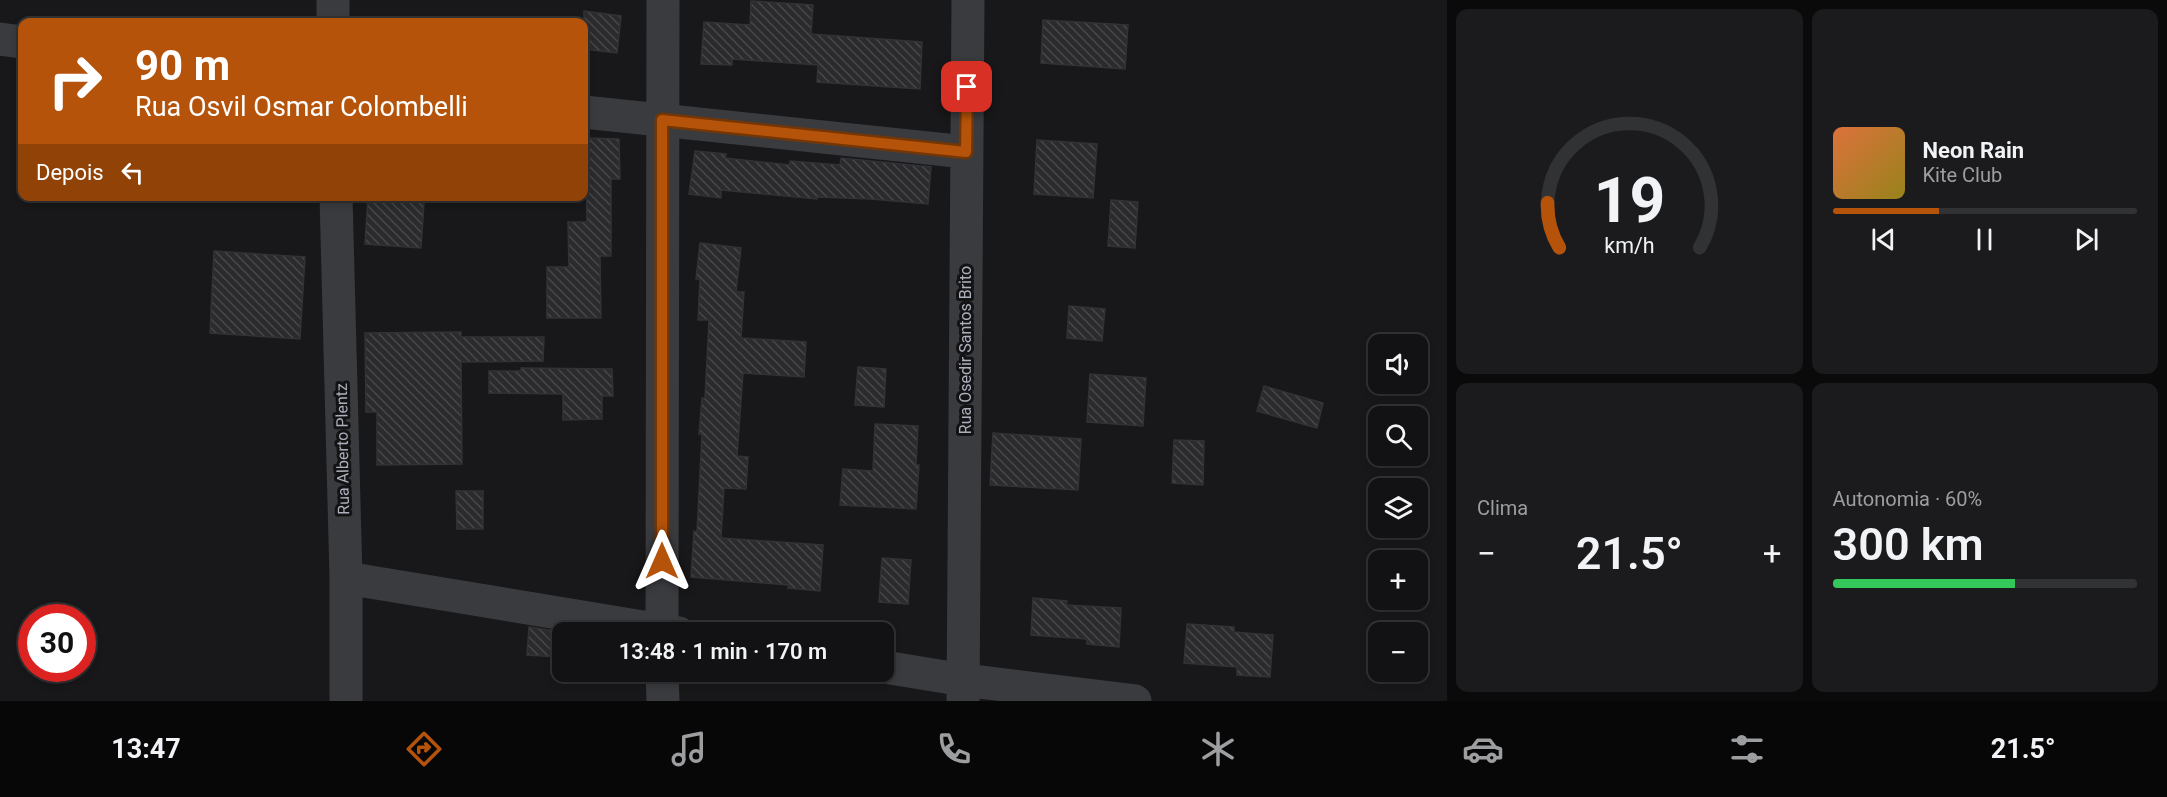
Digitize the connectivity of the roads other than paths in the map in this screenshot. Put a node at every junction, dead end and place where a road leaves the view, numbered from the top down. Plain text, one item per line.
1 (333, 0) edge
2 (663, 0) edge
3 (968, 0) edge
4 (333, 18) edge
5 (0, 39) edge
6 (18, 41) edge
7 (588, 112) edge
8 (662, 120) junction
9 (966, 152) junction
10 (336, 201) edge
11 (346, 578) junction
12 (608, 622) edge
13 (668, 622) edge
14 (894, 670) edge
15 (662, 682) edge
16 (964, 691) edge
17 (346, 701) edge
18 (663, 701) edge
19 (1135, 701) edge

1 - 4 street
2 - 8 street
3 - 9 street, Rua Osedir Santos Brito
5 - 6 street
7 - 8 street
8 - 9 street
8 - 13 street
9 - 16 street, Rua Osedir Santos Brito
10 - 11 street, Rua Alberto Plentz
11 - 12 street
11 - 17 street, Rua Alberto Plentz
14 - 16 street
15 - 18 street
16 - 19 street

